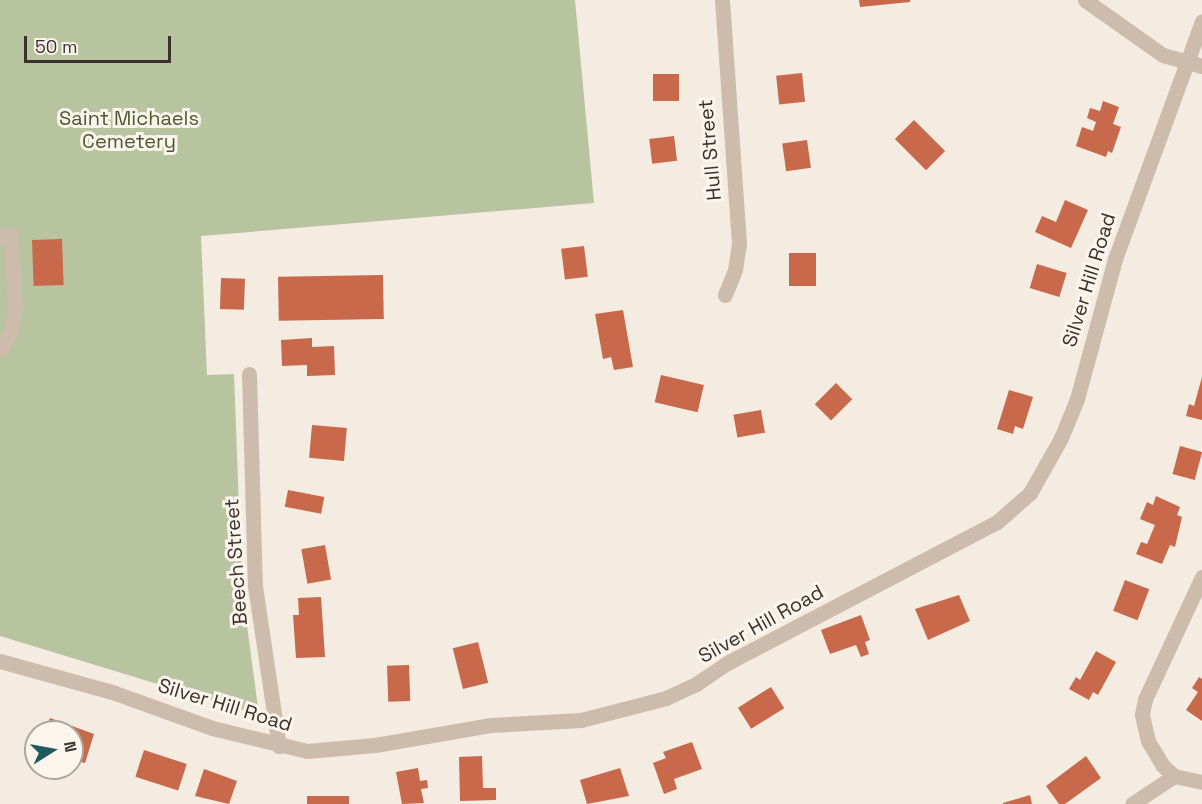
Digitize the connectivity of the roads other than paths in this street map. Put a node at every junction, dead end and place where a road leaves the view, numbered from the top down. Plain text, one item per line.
1 (722, 0) edge
2 (1085, 0) edge
3 (1202, 21) edge
4 (1186, 63) junction
5 (1202, 66) edge
6 (0, 236) edge
7 (725, 295) dead end
8 (0, 349) edge
9 (249, 374) dead end
10 (1202, 577) edge
11 (0, 662) edge
12 (279, 746) junction
13 (1174, 776) junction
14 (1202, 782) edge
15 (1132, 804) edge

1 - 7 street, Hull Street
2 - 4 street
3 - 4 street, Silver Hill Road
4 - 5 street
4 - 12 street, Silver Hill Road
6 - 8 street
9 - 12 street, Beech Street
10 - 13 street
11 - 12 street, Silver Hill Road
13 - 14 street
13 - 15 street

